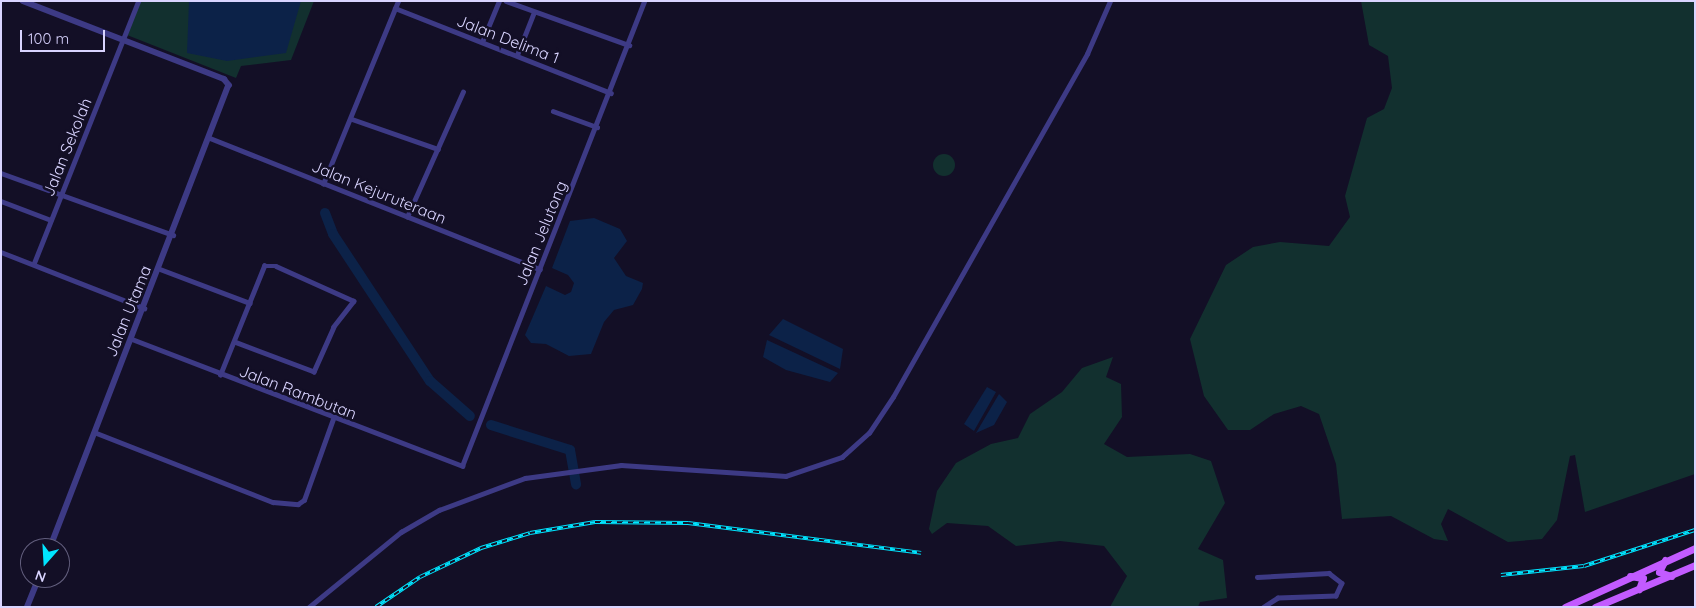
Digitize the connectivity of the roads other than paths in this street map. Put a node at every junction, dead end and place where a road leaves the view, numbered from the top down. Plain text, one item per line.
1 (23, 1) edge
2 (30, 1) edge
3 (138, 1) edge
4 (398, 1) edge
5 (499, 1) edge
6 (506, 1) edge
7 (644, 1) edge
8 (1110, 1) edge
9 (395, 8) junction
10 (46, 9) junction
11 (534, 12) junction
12 (122, 40) junction
13 (482, 42) junction
14 (628, 45) junction
15 (517, 55) junction
16 (463, 92) dead end
17 (611, 93) junction
18 (553, 111) dead end
19 (352, 119) junction
20 (597, 127) junction
21 (210, 138) junction
22 (438, 149) junction
23 (1, 173) edge
24 (324, 184) junction
25 (62, 194) junction
26 (1, 201) edge
27 (407, 217) junction
28 (51, 220) junction
29 (173, 235) junction
30 (1, 252) edge
31 (34, 263) junction
32 (160, 269) junction
33 (540, 269) junction
34 (250, 303) junction
35 (144, 308) junction
36 (132, 339) junction
37 (234, 342) junction
38 (220, 375) junction
39 (333, 419) junction
40 (94, 432) junction
41 (454, 466) joint
42 (54, 538) edge
43 (1695, 548) edge
44 (1667, 558) junction
45 (1695, 565) edge
46 (1628, 576) junction
47 (1671, 576) junction
48 (1257, 577) dead end
49 (35, 588) edge
50 (1638, 590) junction
51 (28, 607) edge
52 (309, 607) edge
53 (1264, 607) edge
54 (1566, 607) edge
55 (1595, 607) edge

1 - 10 street
2 - 10 street
3 - 12 street, Jalan Sekolah
4 - 9 street
5 - 13 street
6 - 11 street
7 - 14 street, Jalan Jelutong
8 - 52 street
9 - 13 street, Jalan Delima 1
9 - 19 street
10 - 12 street
11 - 14 street
11 - 15 street
12 - 21 street, Jalan Utama
12 - 25 street, Jalan Sekolah
13 - 15 street, Jalan Delima 1
14 - 17 street, Jalan Jelutong
15 - 17 street, Jalan Delima 1
16 - 22 street
17 - 20 street, Jalan Jelutong
18 - 20 street
19 - 22 street
19 - 24 street
20 - 33 street, Jalan Jelutong
21 - 24 street, Jalan Kejuruteraan
21 - 29 street, Jalan Utama
22 - 27 street
23 - 25 street
24 - 27 street, Jalan Kejuruteraan
25 - 28 street, Jalan Sekolah
25 - 29 street
26 - 28 street
27 - 33 street, Jalan Kejuruteraan
28 - 31 street, Jalan Sekolah
29 - 32 street, Jalan Utama
30 - 31 street
31 - 35 street
32 - 34 street
32 - 35 street, Jalan Utama
33 - 41 street, Jalan Jelutong
34 - 37 street
34 - 37 street
35 - 36 street, Jalan Utama
36 - 38 street, Jalan Rambutan
36 - 40 street, Jalan Utama
37 - 38 street
38 - 39 street, Jalan Rambutan
39 - 40 street
39 - 41 street, Jalan Rambutan
40 - 42 street, Jalan Utama
43 - 44 main road
44 - 46 main road
44 - 47 main road
45 - 47 main road
46 - 50 main road
46 - 54 main road
47 - 50 main road
48 - 53 street
49 - 51 street
50 - 55 main road

